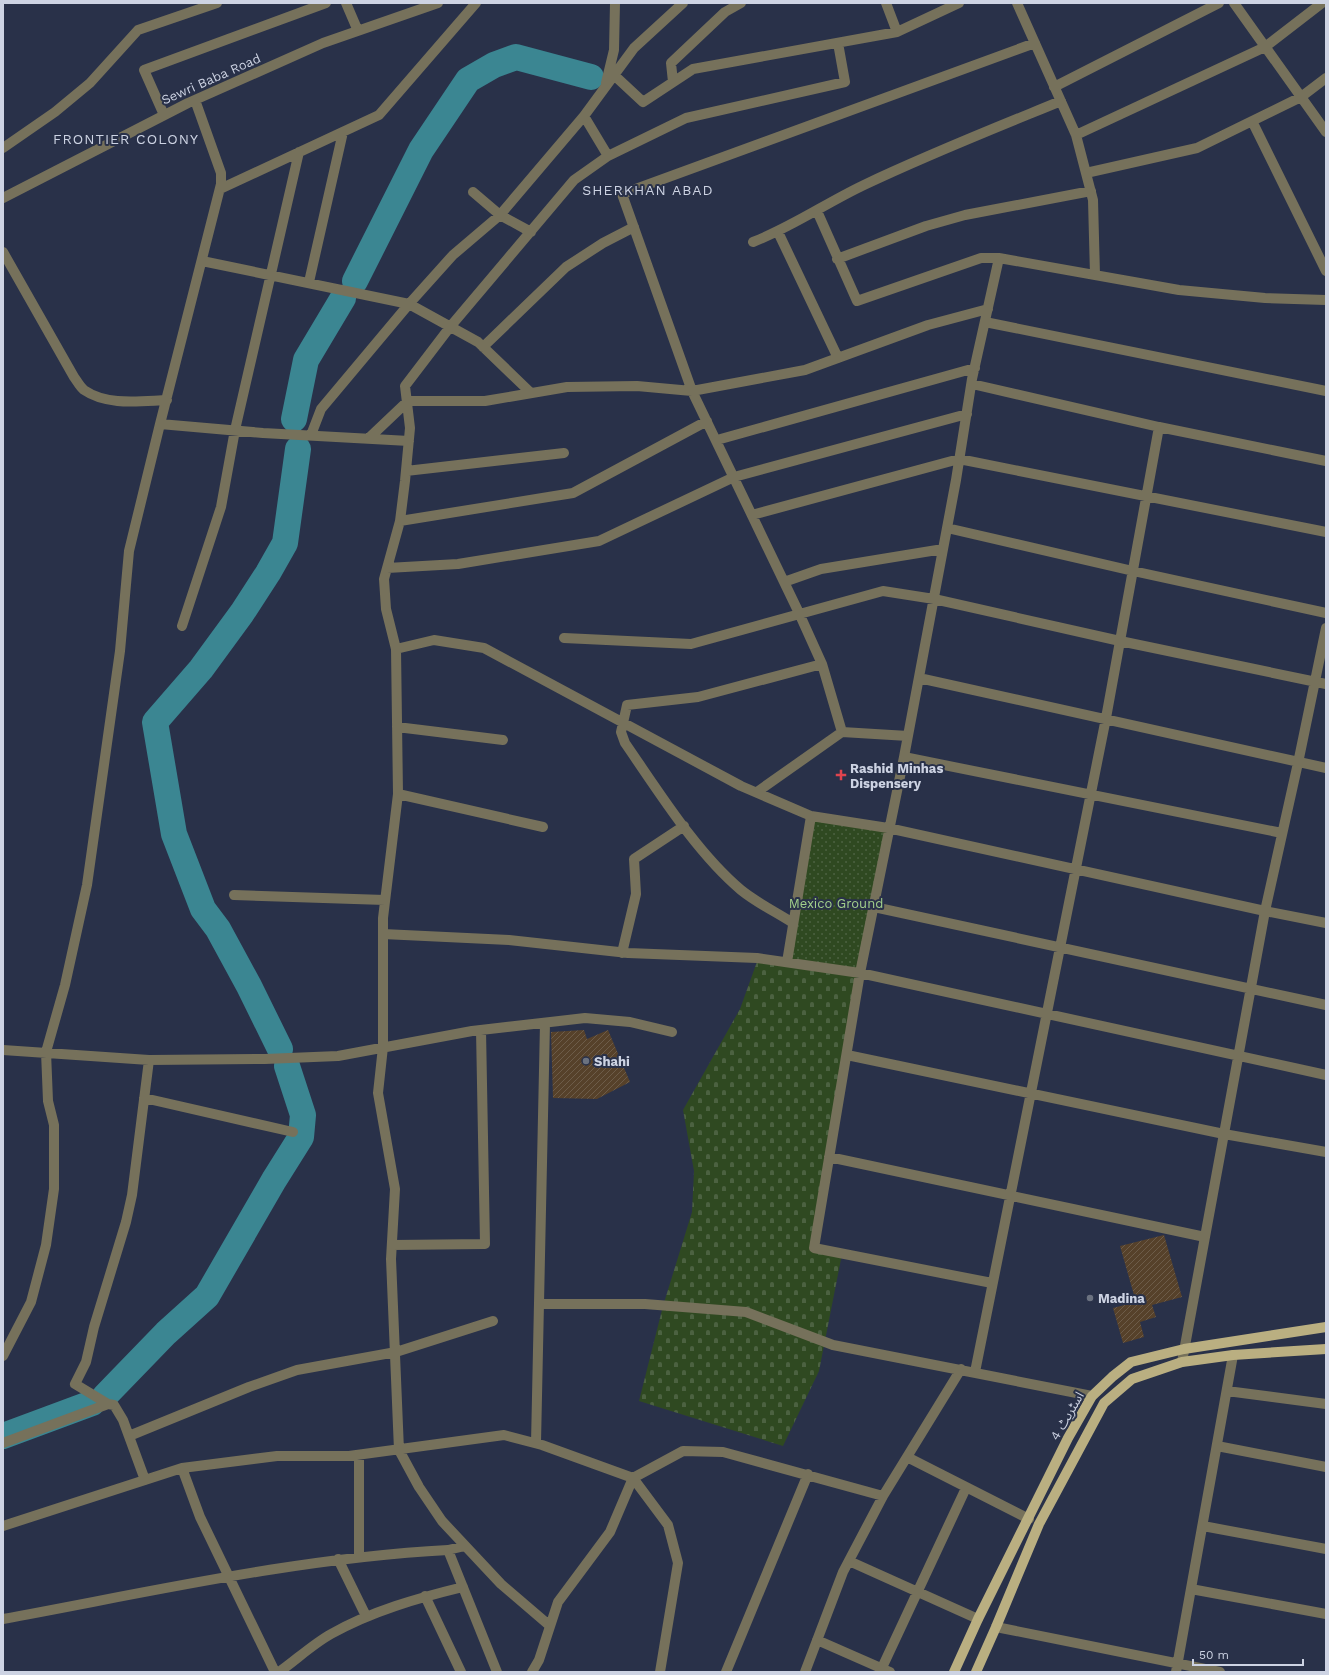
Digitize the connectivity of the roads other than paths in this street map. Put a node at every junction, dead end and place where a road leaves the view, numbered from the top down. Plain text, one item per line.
1 (216, 3) edge
2 (326, 3) edge
3 (346, 3) edge
4 (438, 3) edge
5 (476, 3) edge
6 (614, 3) edge
7 (683, 3) edge
8 (741, 3) edge
9 (886, 3) edge
10 (959, 3) edge
11 (1017, 3) edge
12 (1220, 3) edge
13 (1234, 3) edge
14 (1322, 3) edge
15 (417, 6) edge
16 (358, 31) junction
17 (897, 32) junction
18 (838, 42) junction
19 (1035, 43) junction
20 (1265, 47) junction
21 (614, 75) junction
22 (1326, 78) edge
23 (673, 82) junction
24 (606, 87) junction
25 (1054, 87) junction
26 (1301, 97) junction
27 (195, 100) junction
28 (1061, 101) junction
29 (164, 115) junction
30 (584, 116) junction
31 (1252, 121) junction
32 (343, 132) junction
33 (1326, 132) edge
34 (1076, 135) junction
35 (3, 148) edge
36 (299, 152) junction
37 (608, 156) junction
38 (1086, 173) junction
39 (220, 189) junction
40 (473, 192) dead end
41 (1091, 192) junction
42 (3, 198) edge
43 (817, 211) junction
44 (500, 215) junction
45 (634, 227) junction
46 (531, 232) junction
47 (778, 232) junction
48 (753, 242) dead end
49 (3, 252) edge
50 (999, 258) junction
51 (837, 259) junction
52 (202, 261) junction
53 (1326, 271) edge
54 (270, 274) junction
55 (1095, 275) junction
56 (309, 282) junction
57 (1326, 300) edge
58 (409, 304) junction
59 (988, 309) junction
60 (985, 322) junction
61 (450, 327) junction
62 (483, 347) junction
63 (838, 358) junction
64 (975, 368) junction
65 (972, 384) junction
66 (1326, 391) edge
67 (692, 392) junction
68 (531, 393) junction
69 (166, 400) junction
70 (408, 401) junction
71 (967, 414) junction
72 (707, 421) junction
73 (160, 424) junction
74 (1159, 427) junction
75 (235, 430) junction
76 (311, 435) junction
77 (369, 438) junction
78 (717, 440) junction
79 (409, 441) junction
80 (564, 453) dead end
81 (959, 459) junction
82 (1326, 461) edge
83 (406, 471) junction
84 (734, 477) junction
85 (1146, 496) junction
86 (752, 515) junction
87 (400, 521) junction
88 (947, 528) junction
89 (1326, 532) edge
90 (943, 549) junction
91 (387, 568) junction
92 (1133, 571) junction
93 (784, 582) junction
94 (934, 600) junction
95 (799, 613) junction
96 (1326, 613) edge
97 (182, 626) dead end
98 (1326, 628) edge
99 (564, 638) dead end
100 (1120, 641) junction
101 (396, 649) junction
102 (822, 664) junction
103 (919, 678) junction
104 (1315, 682) junction
105 (1326, 684) edge
106 (1106, 718) junction
107 (622, 721) junction
108 (397, 727) junction
109 (842, 732) junction
110 (908, 736) junction
111 (503, 740) dead end
112 (904, 757) junction
113 (1298, 763) junction
114 (1326, 768) edge
115 (757, 792) junction
116 (398, 794) junction
117 (1091, 795) junction
118 (811, 816) junction
119 (684, 826) junction
120 (543, 827) dead end
121 (888, 828) junction
122 (1282, 833) junction
123 (1076, 869) junction
124 (234, 895) dead end
125 (385, 900) junction
126 (874, 907) junction
127 (1265, 911) junction
128 (793, 923) junction
129 (1326, 923) edge
130 (383, 934) junction
131 (1059, 947) junction
132 (622, 952) junction
133 (787, 962) junction
134 (860, 973) junction
135 (1250, 988) junction
136 (1326, 1005) edge
137 (1046, 1014) junction
138 (545, 1023) junction
139 (481, 1030) junction
140 (672, 1032) dead end
141 (383, 1047) junction
142 (3, 1050) edge
143 (46, 1052) junction
144 (847, 1055) junction
145 (1238, 1056) junction
146 (149, 1060) junction
147 (1326, 1076) edge
148 (1030, 1093) junction
149 (144, 1098) junction
150 (293, 1132) dead end
151 (1224, 1134) junction
152 (1326, 1152) edge
153 (829, 1157) junction
154 (1010, 1195) junction
155 (1205, 1237) junction
156 (392, 1245) junction
157 (992, 1283) junction
158 (540, 1304) junction
159 (493, 1321) dead end
160 (1326, 1327) edge
161 (5, 1349) edge
162 (1184, 1349) junction
163 (1326, 1349) edge
164 (396, 1352) junction
165 (1233, 1355) junction
166 (1182, 1362) junction
167 (961, 1369) junction
168 (975, 1372) junction
169 (1227, 1391) junction
170 (1092, 1396) junction
171 (108, 1404) junction
172 (1326, 1404) edge
173 (129, 1436) junction
174 (3, 1443) edge
175 (536, 1443) junction
176 (1217, 1446) junction
177 (399, 1450) junction
178 (359, 1455) junction
179 (907, 1457) junction
180 (1326, 1466) edge
181 (182, 1468) junction
182 (808, 1474) junction
183 (633, 1478) junction
184 (145, 1480) junction
185 (966, 1488) junction
186 (883, 1496) junction
187 (1029, 1519) junction
188 (3, 1526) edge
189 (1202, 1526) junction
190 (465, 1546) junction
191 (1326, 1549) edge
192 (448, 1550) junction
193 (359, 1558) junction
194 (338, 1559) junction
195 (849, 1561) junction
196 (229, 1577) junction
197 (463, 1587) junction
198 (1191, 1589) junction
199 (918, 1591) junction
200 (425, 1596) junction
201 (1326, 1614) edge
202 (366, 1616) junction
203 (3, 1619) edge
204 (978, 1619) junction
205 (550, 1626) junction
206 (996, 1627) junction
207 (817, 1640) junction
208 (1176, 1668) edge
209 (884, 1671) edge
210 (274, 1672) edge
211 (279, 1672) edge
212 (461, 1672) edge
213 (497, 1672) edge
214 (532, 1672) edge
215 (660, 1672) edge
216 (726, 1672) edge
217 (805, 1672) edge
218 (954, 1672) edge
219 (976, 1672) edge
220 (1220, 1672) edge

1 - 35 street
2 - 29 street
3 - 16 street
4 - 15 street, Sewri Baba Road
5 - 32 street
6 - 24 street
7 - 21 street
8 - 23 street
9 - 17 street
10 - 17 street
11 - 19 street
12 - 25 street
13 - 20 street
14 - 20 street
15 - 16 street, Sewri Baba Road
16 - 27 street, Sewri Baba Road
17 - 18 street
18 - 23 street
18 - 37 street
19 - 25 street
19 - 45 street
20 - 26 street
20 - 34 street
21 - 23 street
21 - 24 street
22 - 26 street
24 - 30 street
25 - 28 street
26 - 31 street
26 - 33 street
27 - 29 street, Sewri Baba Road
27 - 39 street
28 - 34 street
28 - 43 street
29 - 42 street, Sewri Baba Road
30 - 37 street
30 - 44 street
31 - 38 street
31 - 53 street
32 - 36 street
32 - 56 street
34 - 38 street
36 - 39 street
36 - 54 street
37 - 46 street
38 - 41 street
39 - 52 street
40 - 44 street
41 - 51 street
41 - 55 street
43 - 47 street
43 - 51 street
44 - 46 street
44 - 58 street
45 - 62 street
45 - 67 street
46 - 61 street
47 - 48 street
47 - 63 street
49 - 69 street
50 - 51 street
50 - 55 street
50 - 59 street
52 - 54 street
52 - 69 street
54 - 56 street
54 - 75 street
55 - 57 street
56 - 58 street
58 - 61 street
58 - 76 street
59 - 60 street
59 - 63 street
60 - 64 street
60 - 66 street
61 - 62 street
61 - 70 street
62 - 68 street
63 - 67 street
64 - 65 street
64 - 78 street
65 - 71 street
65 - 74 street
67 - 68 street
67 - 72 street
68 - 70 street
69 - 73 street
70 - 77 street
70 - 79 street
71 - 81 street
71 - 84 street
72 - 78 street
72 - 87 street
73 - 75 street
73 - 143 street
74 - 82 street
74 - 85 street
75 - 76 street
75 - 97 street
76 - 77 street
77 - 79 street
78 - 84 street
79 - 83 street
80 - 83 street
81 - 85 street
81 - 86 street
81 - 88 street
83 - 87 street
84 - 86 street
84 - 91 street
85 - 89 street
85 - 92 street
86 - 93 street
87 - 91 street
88 - 90 street
88 - 92 street
90 - 93 street
90 - 94 street
91 - 101 street
92 - 96 street
92 - 100 street
93 - 95 street
94 - 95 street
94 - 100 street
94 - 103 street
95 - 99 street
95 - 102 street
98 - 104 street
100 - 104 street
100 - 106 street
101 - 107 street
101 - 108 street
102 - 107 street
102 - 109 street
103 - 106 street
103 - 110 street
104 - 105 street
104 - 113 street
106 - 113 street
106 - 117 street
107 - 115 street
107 - 119 street
108 - 111 street
108 - 116 street
109 - 110 street
109 - 115 street
110 - 112 street
112 - 117 street
112 - 121 street
113 - 114 street
113 - 122 street
115 - 118 street
116 - 120 street
116 - 125 street
117 - 122 street
117 - 123 street
118 - 121 street
118 - 128 street
119 - 128 street
119 - 132 street
121 - 123 street
121 - 126 street
122 - 127 street
123 - 127 street
123 - 131 street
124 - 125 street
125 - 130 street
126 - 131 street
126 - 134 street
127 - 129 street
127 - 135 street
128 - 133 street
130 - 132 street
130 - 141 street
131 - 135 street
131 - 137 street
132 - 133 street
133 - 134 street
134 - 137 street
134 - 144 street
135 - 136 street
135 - 145 street
137 - 145 street
137 - 148 street
138 - 139 street
138 - 140 street
138 - 158 street
139 - 141 street
139 - 156 street
141 - 146 street
141 - 156 street
142 - 143 street
143 - 146 street
143 - 161 street
144 - 148 street
144 - 153 street
145 - 147 street
145 - 151 street
146 - 149 street
148 - 151 street
148 - 154 street
149 - 150 street
149 - 171 street
151 - 152 street
151 - 155 street
153 - 154 street
153 - 157 street
154 - 155 street
154 - 157 street
155 - 162 street
156 - 164 street
157 - 168 street
158 - 167 street
158 - 175 street
159 - 164 street
160 - 162 main road, اسٹریٹ 4
162 - 166 street
162 - 170 main road, اسٹریٹ 4
163 - 165 main road, اسٹریٹ 4
164 - 173 street
164 - 177 street
165 - 166 main road, اسٹریٹ 4
165 - 169 street
166 - 206 main road, اسٹریٹ 4
167 - 168 street
167 - 179 street
168 - 170 street
169 - 172 street
169 - 176 street
170 - 187 main road, اسٹریٹ 4
171 - 173 street
171 - 174 street
173 - 184 street
175 - 177 street
175 - 183 street
176 - 180 street
176 - 189 street
177 - 178 street
177 - 190 street
178 - 181 street
178 - 193 street
179 - 185 street
179 - 186 street
181 - 184 street
181 - 196 street
182 - 183 street
182 - 186 street
182 - 216 street
183 - 205 street
183 - 215 street
184 - 188 street
185 - 187 street
185 - 199 street
186 - 195 street
187 - 204 main road, اسٹریٹ 4
189 - 191 street
189 - 198 street
190 - 192 street
190 - 205 street
192 - 193 street
192 - 197 street
193 - 194 street
194 - 196 street
194 - 202 street
195 - 199 street
195 - 207 street
196 - 203 street
196 - 210 street
197 - 200 street
197 - 213 street
198 - 201 street
198 - 208 street
199 - 204 street
199 - 209 street
200 - 202 street
200 - 212 street
202 - 211 street
204 - 218 main road, اسٹریٹ 4
205 - 214 street
206 - 208 street
206 - 219 main road, اسٹریٹ 4
207 - 209 street
207 - 217 street
208 - 220 street

